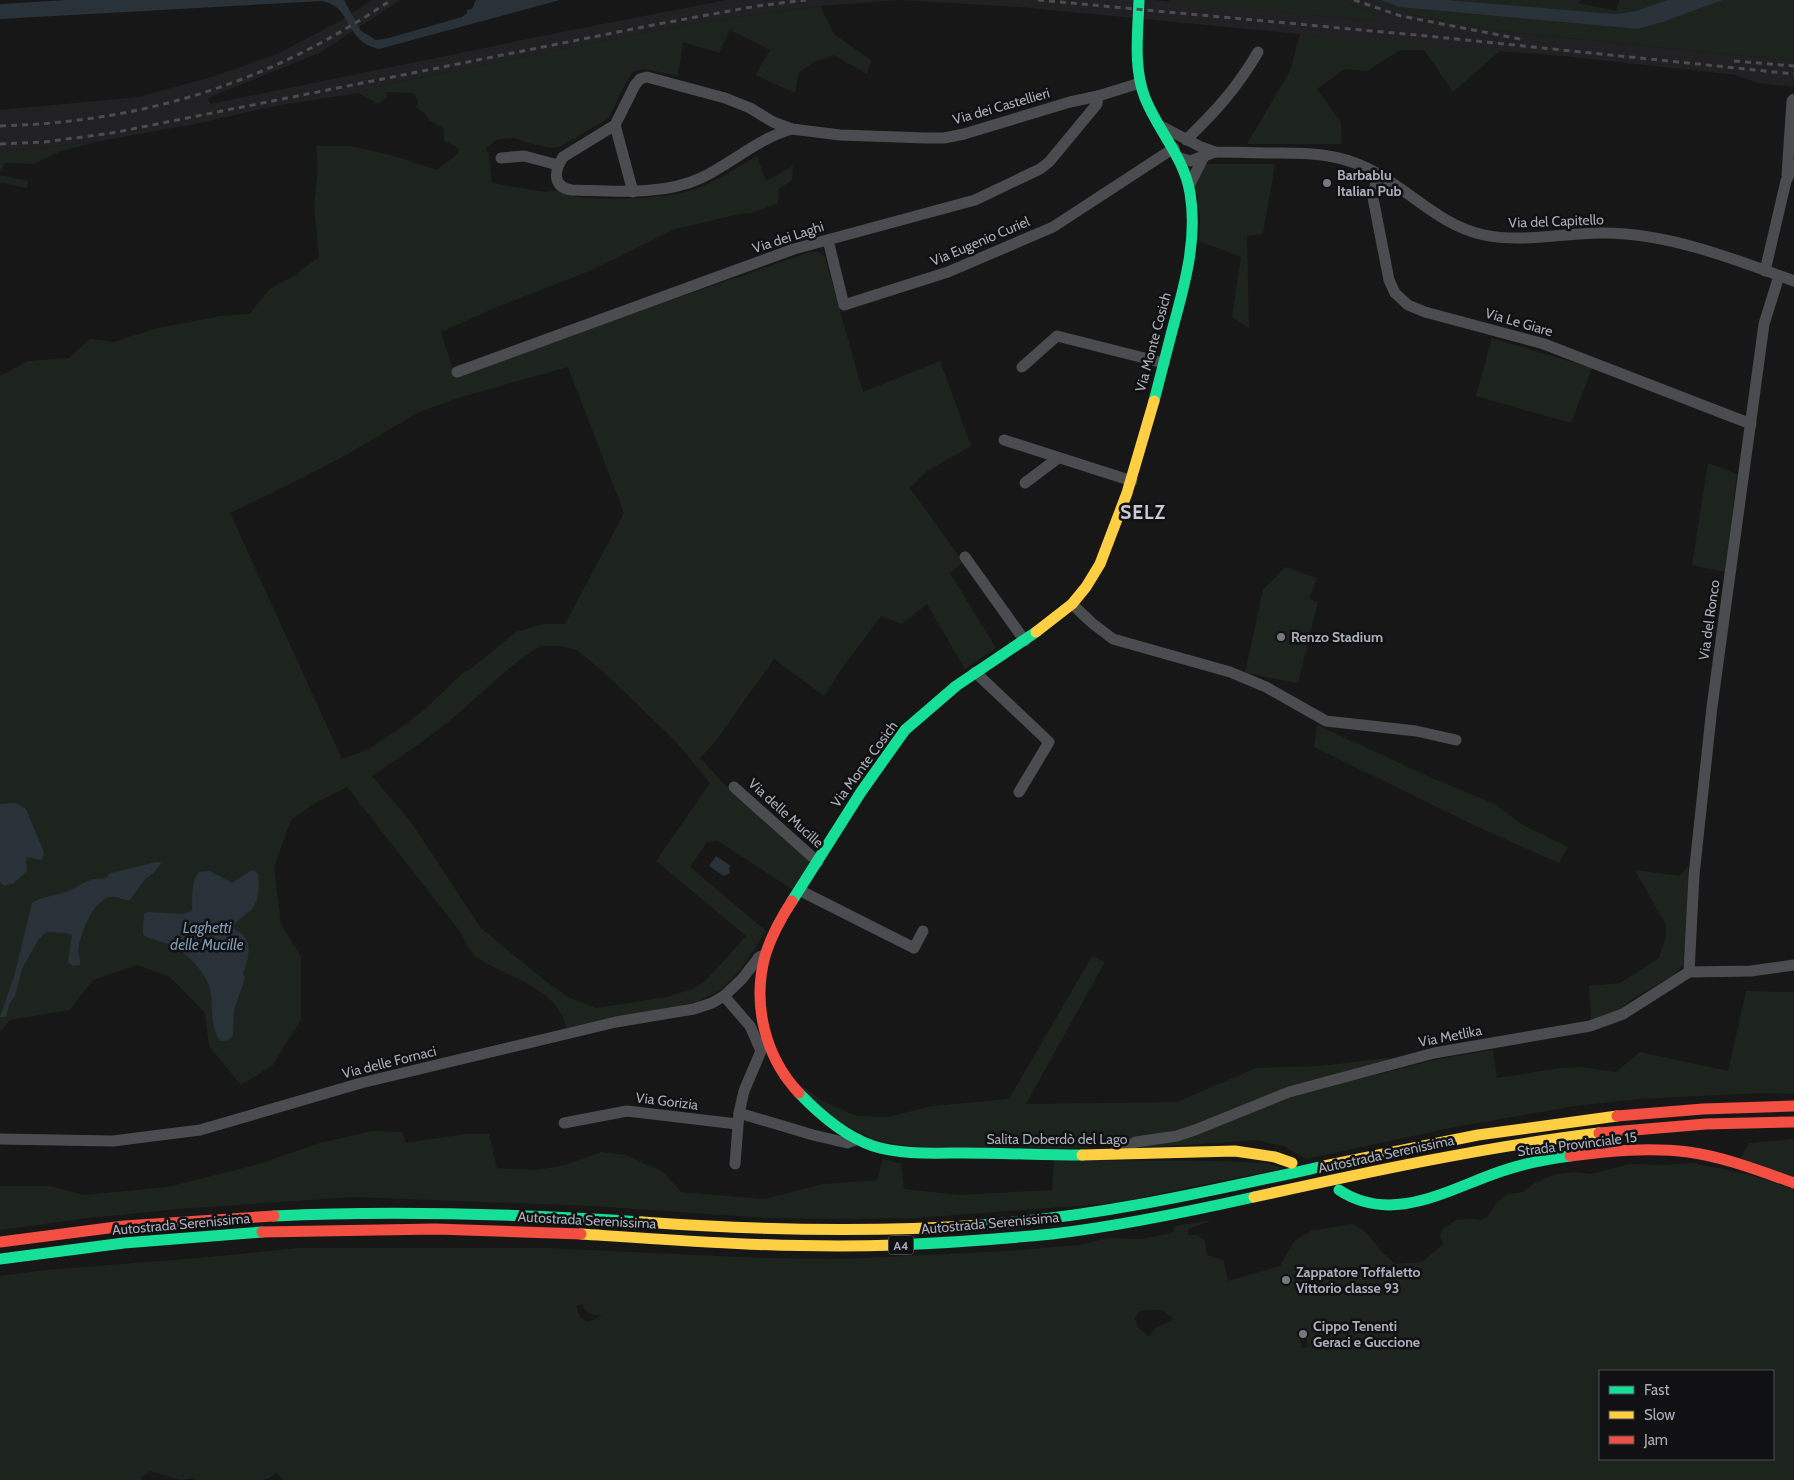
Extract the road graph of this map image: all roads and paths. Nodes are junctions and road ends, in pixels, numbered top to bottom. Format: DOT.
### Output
graph roads {
  1 [pos="1139,0"];
  2 [pos="1258,52"];
  3 [pos="1140,83"];
  4 [pos="1098,96"];
  5 [pos="1794,99"];
  6 [pos="616,125"];
  7 [pos="1161,126"];
  8 [pos="792,129"];
  9 [pos="1186,140"];
  10 [pos="1174,148"];
  11 [pos="1206,152"];
  12 [pos="501,158"];
  13 [pos="1180,158"];
  14 [pos="558,165"];
  15 [pos="1794,165"];
  16 [pos="1380,174"];
  17 [pos="1786,182"];
  18 [pos="1189,186"];
  19 [pos="633,192"];
  20 [pos="828,240"];
  21 [pos="1765,271"];
  22 [pos="1779,276"];
  23 [pos="1794,281"];
  24 [pos="1164,363"];
  25 [pos="1022,367"];
  26 [pos="457,372"];
  27 [pos="1751,424"];
  28 [pos="1004,440"];
  29 [pos="1058,458"];
  30 [pos="1132,481"];
  31 [pos="1025,483"];
  32 [pos="965,557"];
  33 [pos="1072,604"];
  34 [pos="1026,640"];
  35 [pos="976,672"];
  36 [pos="1456,740"];
  37 [pos="734,786"];
  38 [pos="1019,792"];
  39 [pos="818,862"];
  40 [pos="800,890"];
  41 [pos="923,931"];
  42 [pos="765,955"];
  43 [pos="1794,965"];
  44 [pos="1689,972"];
  45 [pos="724,996"];
  46 [pos="1794,1106"];
  47 [pos="738,1118"];
  48 [pos="1794,1122"];
  49 [pos="564,1123"];
  50 [pos="0,1139"];
  51 [pos="858,1139"];
  52 [pos="1111,1155"];
  53 [pos="1292,1163"];
  54 [pos="735,1164"];
  55 [pos="1794,1183"];
  56 [pos="1339,1190"];
  57 [pos="0,1242"];
  58 [pos="0,1259"];
  1 -- 3 [label="main road"];
  2 -- 9 [label="street"];
  3 -- 4 [label="street, Via dei Castellieri"];
  3 -- 7 [label="main road, Via Monte Cosich"];
  4 -- 8 [label="street, Via dei Castellieri"];
  4 -- 20 [label="street, Via dei Laghi"];
  5 -- 17 [label="street"];
  6 -- 8 [label="street, Via dei Castellieri"];
  6 -- 14 [label="street"];
  6 -- 19 [label="street"];
  7 -- 9 [label="street, Via del Capitello"];
  7 -- 10 [label="main road, Via Monte Cosich"];
  8 -- 19 [label="street, Via dei Castellieri"];
  9 -- 11 [label="street, Via del Capitello"];
  10 -- 13 [label="main road, Via Monte Cosich"];
  10 -- 20 [label="street, Via Eugenio Curiel"];
  11 -- 13 [label="street, Via del Capitello"];
  11 -- 16 [label="street, Via del Capitello"];
  11 -- 18 [label="street"];
  12 -- 14 [label="street"];
  13 -- 18 [label="main road, Via Monte Cosich"];
  14 -- 19 [label="street, Via dei Castellieri"];
  15 -- 17 [label="street"];
  16 -- 21 [label="street, Via del Capitello"];
  16 -- 27 [label="street, Via Le Giare"];
  17 -- 21 [label="street"];
  18 -- 24 [label="main road, Via Monte Cosich"];
  20 -- 26 [label="street, Via dei Laghi"];
  21 -- 22 [label="street, Via del Capitello"];
  22 -- 23 [label="street, Via del Capitello"];
  22 -- 27 [label="street, Via del Ronco"];
  24 -- 25 [label="street"];
  24 -- 30 [label="main road, Via Monte Cosich"];
  27 -- 44 [label="street, Via del Ronco"];
  28 -- 29 [label="street"];
  29 -- 30 [label="street"];
  29 -- 31 [label="street"];
  30 -- 33 [label="main road, Via Monte Cosich"];
  32 -- 34 [label="street"];
  33 -- 34 [label="main road, Via Monte Cosich"];
  33 -- 36 [label="street"];
  34 -- 35 [label="main road, Via Monte Cosich"];
  35 -- 38 [label="street"];
  35 -- 39 [label="main road, Via Monte Cosich"];
  37 -- 39 [label="street, Via delle Mucille"];
  39 -- 40 [label="main road, Via Monte Cosich"];
  40 -- 41 [label="street"];
  40 -- 42 [label="main road, Via Monte Cosich"];
  42 -- 45 [label="street, Via delle Fornaci"];
  42 -- 51 [label="main road, Salita Doberdò del Lago"];
  43 -- 44 [label="street"];
  44 -- 52 [label="street, Via Metlika"];
  45 -- 47 [label="street"];
  45 -- 50 [label="street, Via delle Fornaci"];
  46 -- 57 [label="main road, Autostrada Serenissima / A4"];
  47 -- 49 [label="street, Via Gorizia"];
  47 -- 51 [label="street, Salita Doberdò del Lago"];
  47 -- 54 [label="street"];
  48 -- 58 [label="main road, Autostrada Serenissima / A4"];
  51 -- 52 [label="main road, Salita Doberdò del Lago"];
  52 -- 53 [label="main road, Salita Doberdò del Lago"];
  55 -- 56 [label="main road, Strada Provinciale 15"];
}
